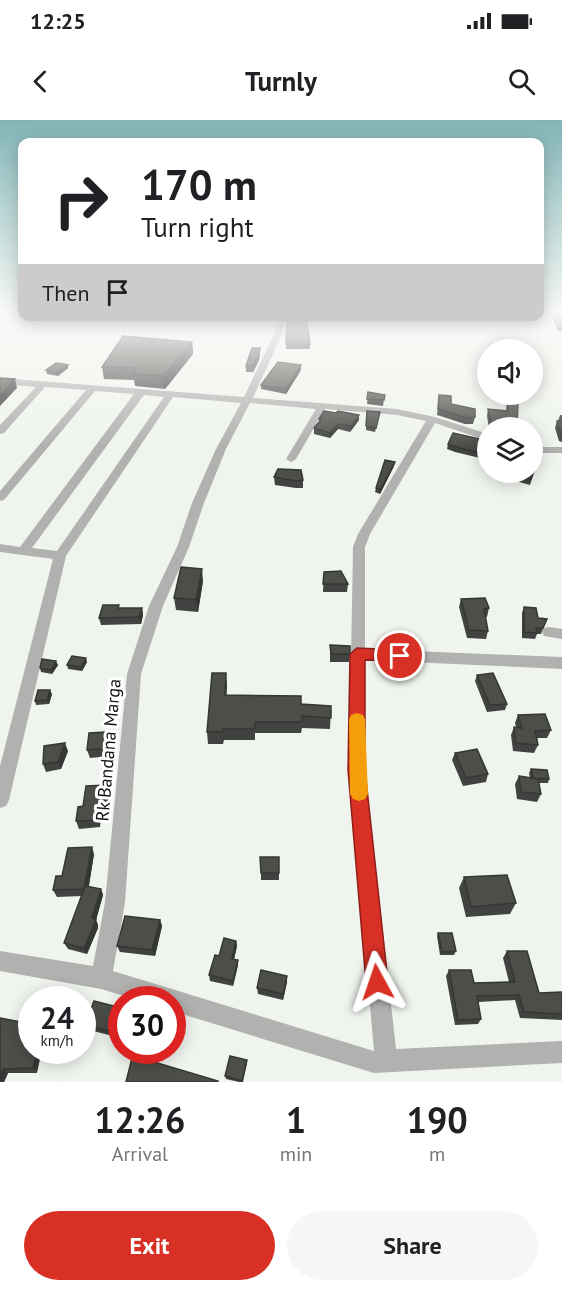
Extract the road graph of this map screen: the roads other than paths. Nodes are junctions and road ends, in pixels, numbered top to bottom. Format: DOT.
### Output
graph roads {
  1 [pos="268,357"];
  2 [pos="0,381"];
  3 [pos="43,384"];
  4 [pos="93,388"];
  5 [pos="141,392"];
  6 [pos="170,395"];
  7 [pos="247,402"];
  8 [pos="321,408"];
  9 [pos="432,419"];
  10 [pos="0,431"];
  11 [pos="477,434"];
  12 [pos="543,450"];
  13 [pos="562,450"];
  14 [pos="291,459"];
  15 [pos="0,498"];
  16 [pos="0,548"];
  17 [pos="23,551"];
  18 [pos="60,556"];
  19 [pos="357,654"];
  20 [pos="562,663"];
  21 [pos="0,800"];
  22 [pos="0,961"];
  23 [pos="101,978"];
  24 [pos="127,986"];
  25 [pos="186,1004"];
  26 [pos="562,1053"];
  27 [pos="386,1061"];
  1 -- 7 [label="street, Rk Bandana Marga"];
  2 -- 3 [label="street"];
  3 -- 4 [label="street"];
  3 -- 10 [label="street"];
  4 -- 5 [label="street"];
  4 -- 15 [label="street"];
  5 -- 6 [label="street"];
  5 -- 17 [label="street"];
  6 -- 7 [label="street"];
  6 -- 18 [label="street"];
  7 -- 8 [label="street"];
  7 -- 23 [label="street, Rk Bandana Marga"];
  8 -- 9 [label="street"];
  8 -- 14 [label="street"];
  9 -- 11 [label="street"];
  9 -- 19 [label="street"];
  12 -- 13 [label="street"];
  16 -- 17 [label="street"];
  17 -- 18 [label="street"];
  18 -- 21 [label="street"];
  19 -- 20 [label="street"];
  19 -- 27 [label="street"];
  22 -- 23 [label="street"];
  23 -- 24 [label="street"];
  25 -- 27 [label="street"];
  26 -- 27 [label="street"];
}
